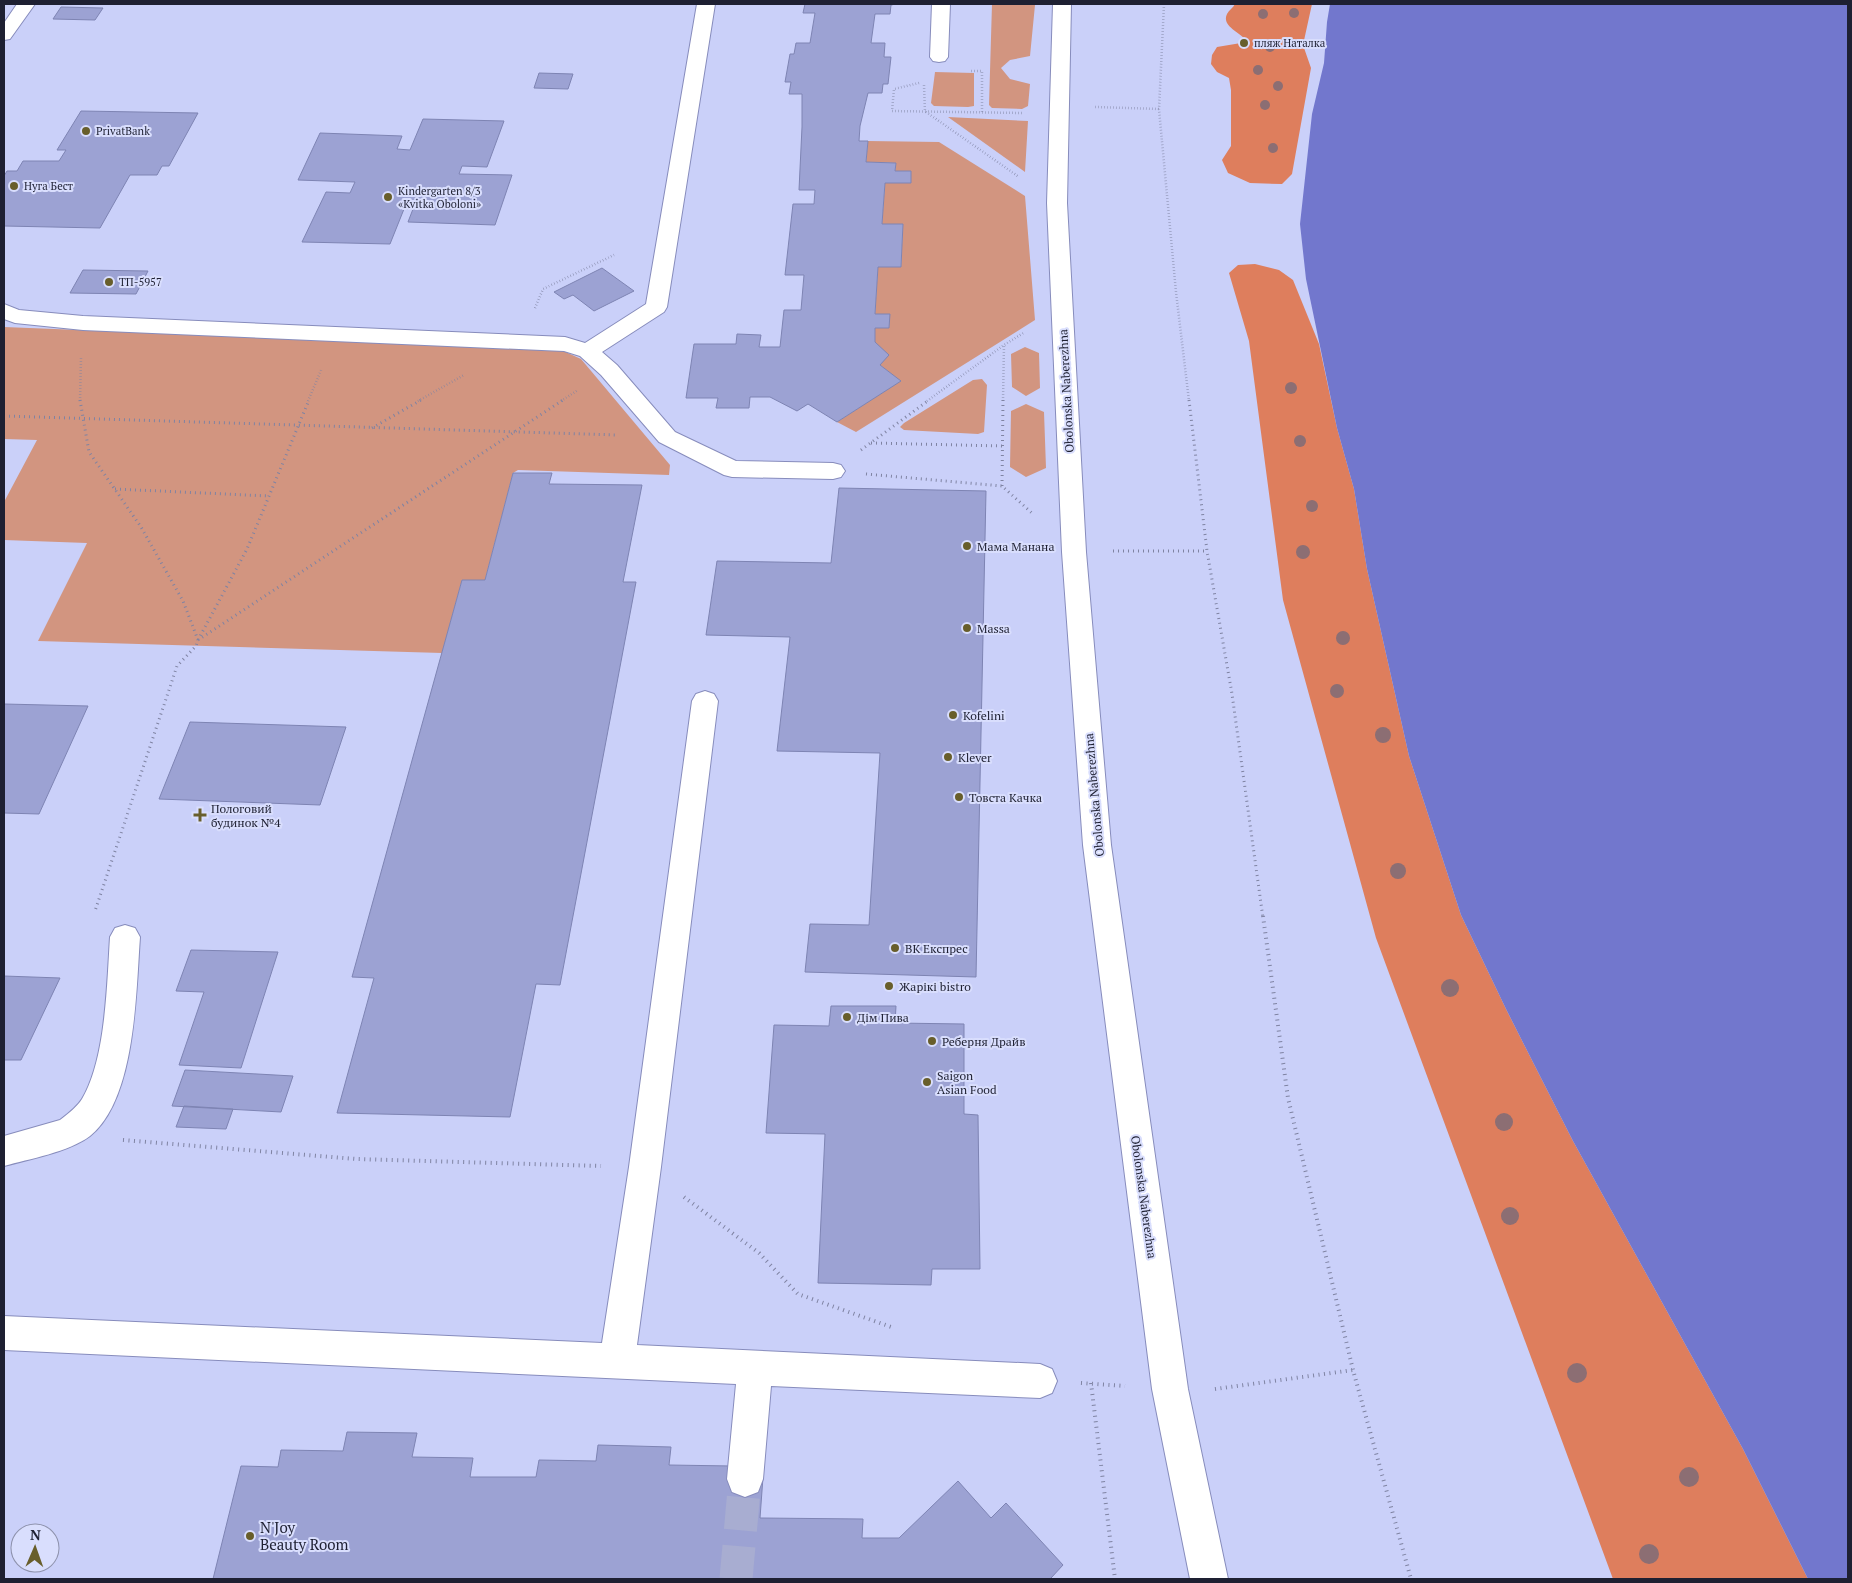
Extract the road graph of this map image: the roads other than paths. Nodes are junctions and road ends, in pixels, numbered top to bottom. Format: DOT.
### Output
graph roads {
  1 [pos="26,4"];
  2 [pos="706,4"];
  3 [pos="941,4"];
  4 [pos="1062,4"];
  5 [pos="4,35"];
  6 [pos="938,57"];
  7 [pos="4,311"];
  8 [pos="588,351"];
  9 [pos="833,471"];
  10 [pos="705,701"];
  11 [pos="124,937"];
  12 [pos="4,1151"];
  13 [pos="4,1333"];
  14 [pos="617,1362"];
  15 [pos="754,1368"];
  16 [pos="1040,1381"];
  17 [pos="745,1479"];
  18 [pos="1209,1579"];
  1 -- 5 [label="street"];
  2 -- 8 [label="street"];
  3 -- 6 [label="street"];
  4 -- 18 [label="street, Obolonska Naberezhna"];
  7 -- 8 [label="street"];
  8 -- 9 [label="street"];
  10 -- 14 [label="street"];
  11 -- 12 [label="street"];
  13 -- 14 [label="street"];
  14 -- 15 [label="street"];
  15 -- 16 [label="street"];
  15 -- 17 [label="street"];
}
